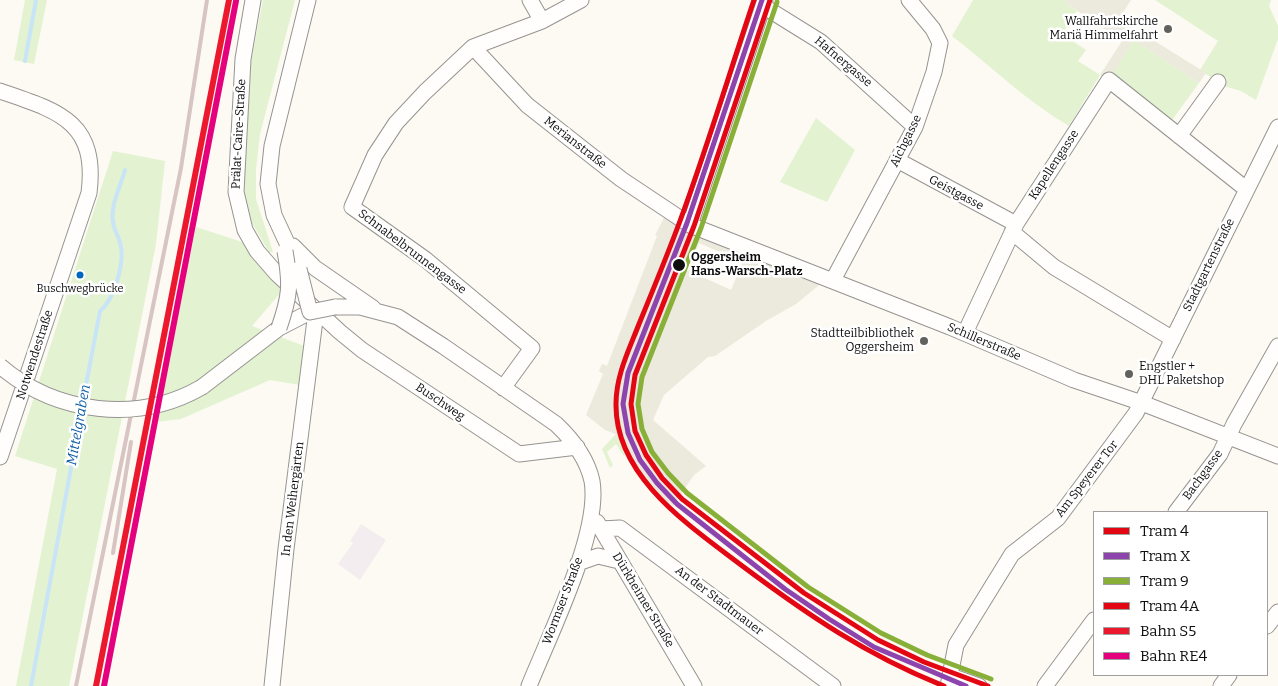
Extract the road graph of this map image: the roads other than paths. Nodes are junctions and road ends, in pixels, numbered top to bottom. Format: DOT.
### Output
graph roads {
  1 [pos="253,0"];
  2 [pos="308,0"];
  3 [pos="530,0"];
  4 [pos="581,0"];
  5 [pos="909,0"];
  6 [pos="764,3"];
  7 [pos="542,21"];
  8 [pos="473,47"];
  9 [pos="1218,82"];
  10 [pos="0,91"];
  11 [pos="915,127"];
  12 [pos="1278,127"];
  13 [pos="1179,136"];
  14 [pos="897,160"];
  15 [pos="1246,189"];
  16 [pos="690,225"];
  17 [pos="1014,228"];
  18 [pos="285,245"];
  19 [pos="833,280"];
  20 [pos="376,310"];
  21 [pos="313,312"];
  22 [pos="279,328"];
  23 [pos="965,333"];
  24 [pos="1173,338"];
  25 [pos="1278,346"];
  26 [pos="0,366"];
  27 [pos="503,388"];
  28 [pos="1142,403"];
  29 [pos="1231,430"];
  30 [pos="576,447"];
  31 [pos="1277,452"];
  32 [pos="0,457"];
  33 [pos="1177,511"];
  34 [pos="592,514"];
  35 [pos="601,529"];
  36 [pos="619,561"];
  37 [pos="578,563"];
  38 [pos="1278,612"];
  39 [pos="1093,621"];
  40 [pos="1268,625"];
  41 [pos="949,681"];
  42 [pos="272,686"];
  43 [pos="529,686"];
  44 [pos="694,686"];
  45 [pos="833,686"];
  46 [pos="978,686"];
  47 [pos="1045,686"];
  1 -- 21 [label="street, Prälat-Caire-Straße"];
  2 -- 18 [label="street"];
  3 -- 7 [label="street"];
  4 -- 7 [label="street, Schnabelbrunnengasse"];
  5 -- 11 [label="street, Aichgasse"];
  6 -- 11 [label="street, Hafnergasse"];
  6 -- 16 [label="street"];
  7 -- 8 [label="street, Schnabelbrunnengasse"];
  8 -- 16 [label="street, Merianstraße"];
  8 -- 27 [label="street, Schnabelbrunnengasse"];
  9 -- 13 [label="street"];
  10 -- 32 [label="street, Notwendestraße"];
  11 -- 14 [label="street, Aichgasse"];
  12 -- 15 [label="street, Stadtgartenstraße"];
  13 -- 15 [label="street, Kapellengasse"];
  13 -- 17 [label="street, Kapellengasse"];
  14 -- 17 [label="street, Geistgasse"];
  14 -- 19 [label="street, Aichgasse"];
  15 -- 24 [label="street, Stadtgartenstraße"];
  16 -- 19 [label="street, Schillerstraße"];
  17 -- 23 [label="street, Kapellengasse"];
  17 -- 24 [label="street, Geistgasse"];
  18 -- 20 [label="street"];
  18 -- 21 [label="street, bridge"];
  18 -- 22 [label="street, bridge"];
  19 -- 23 [label="street, Schillerstraße"];
  20 -- 21 [label="street, bridge"];
  20 -- 27 [label="street"];
  21 -- 22 [label="street"];
  21 -- 30 [label="street, Buschweg"];
  21 -- 42 [label="street, In den Weihergärten"];
  22 -- 26 [label="street, bridge"];
  23 -- 28 [label="street, Schillerstraße"];
  24 -- 28 [label="street, Stadtgartenstraße"];
  25 -- 29 [label="street, Bachgasse"];
  27 -- 30 [label="street"];
  28 -- 29 [label="street, Schillerstraße"];
  28 -- 41 [label="street, Am Speyerer Tor"];
  29 -- 31 [label="street, Schillerstraße"];
  29 -- 33 [label="street, Bachgasse"];
  30 -- 34 [label="street"];
  34 -- 35 [label="street, Dürkheimer Straße"];
  34 -- 37 [label="street, Wormser Straße"];
  35 -- 36 [label="street, Dürkheimer Straße"];
  35 -- 45 [label="street, An der Stadtmauer"];
  36 -- 37 [label="street"];
  36 -- 44 [label="street, Dürkheimer Straße"];
  37 -- 43 [label="street, Wormser Straße"];
  38 -- 40 [label="street"];
  39 -- 47 [label="street"];
  41 -- 46 [label="street"];
}
